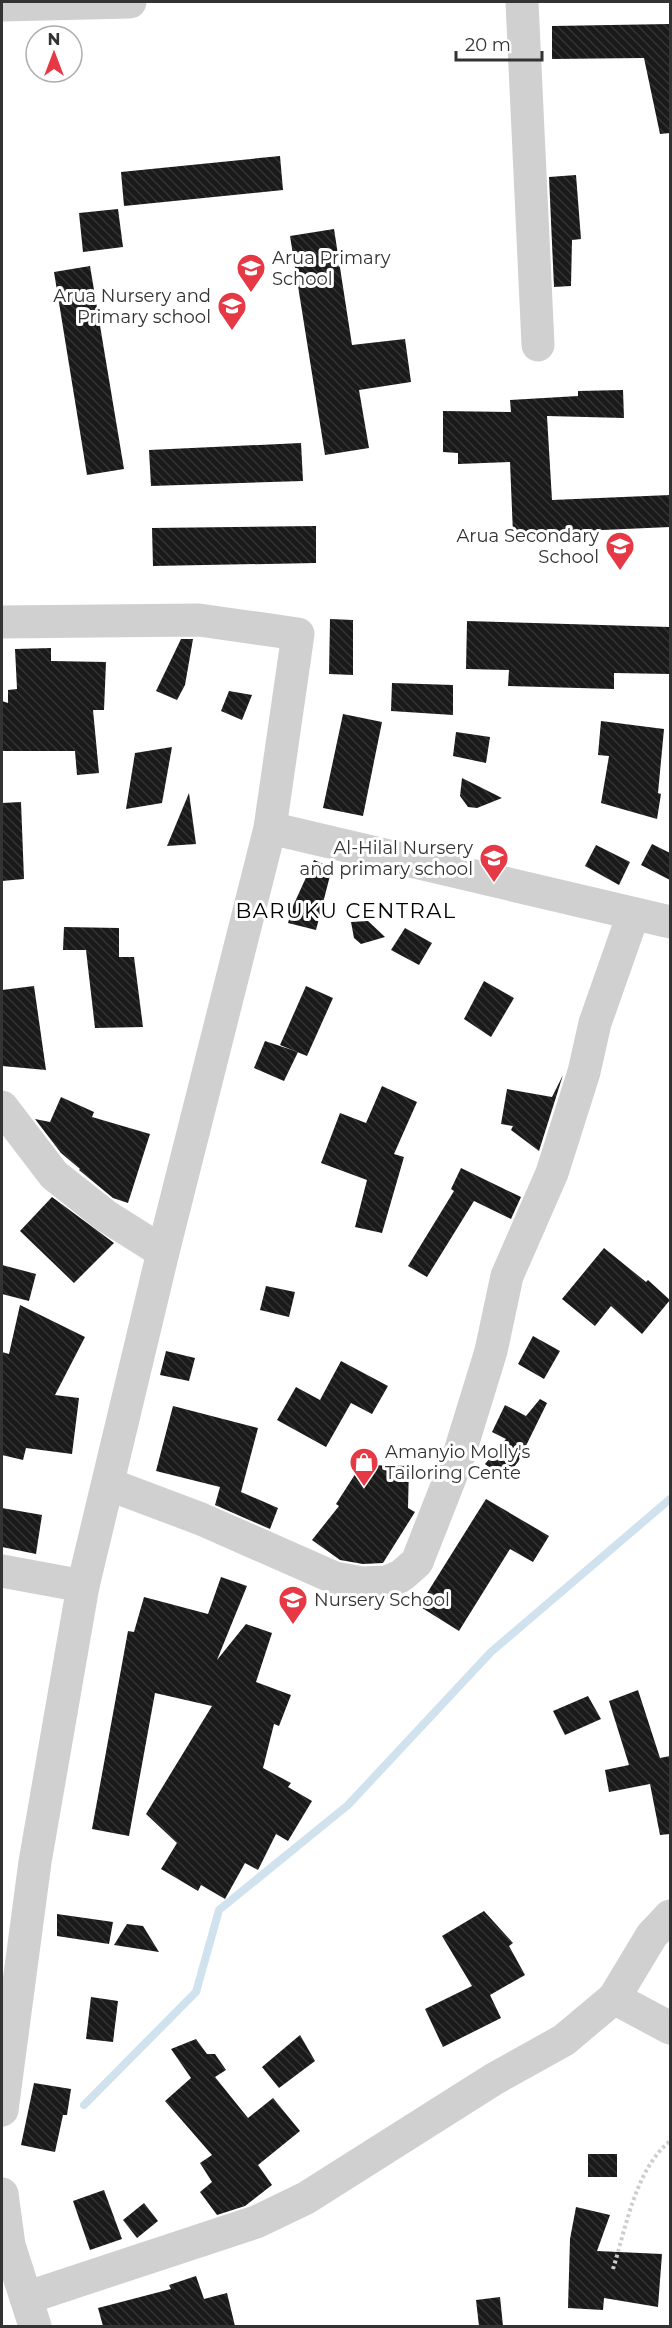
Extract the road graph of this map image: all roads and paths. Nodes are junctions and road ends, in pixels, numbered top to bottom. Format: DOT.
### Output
graph roads {
  1 [pos="130,2"];
  2 [pos="522,2"];
  3 [pos="43,3"];
  4 [pos="2,5"];
  5 [pos="538,345"];
  6 [pos="2,622"];
  7 [pos="270,828"];
  8 [pos="633,915"];
  9 [pos="670,922"];
  10 [pos="2,1107"];
  11 [pos="163,1252"];
  12 [pos="108,1484"];
  13 [pos="2,1570"];
  14 [pos="83,1586"];
  15 [pos="670,1916"];
  16 [pos="614,1998"];
  17 [pos="670,2028"];
  18 [pos="2,2110"];
  19 [pos="670,2141"];
  20 [pos="2,2194"];
  21 [pos="613,2269"];
  22 [pos="30,2312"];
  1 -- 3 [label="street"];
  2 -- 5 [label="street"];
  3 -- 4 [label="street"];
  6 -- 7 [label="street"];
  7 -- 8 [label="street"];
  7 -- 11 [label="street"];
  8 -- 9 [label="street"];
  8 -- 12 [label="street"];
  10 -- 11 [label="street"];
  11 -- 12 [label="street"];
  12 -- 14 [label="street"];
  13 -- 14 [label="street"];
  14 -- 18 [label="street"];
  15 -- 16 [label="street"];
  16 -- 17 [label="street"];
  16 -- 22 [label="street"];
  19 -- 21 [label="path"];
  20 -- 22 [label="street"];
}
